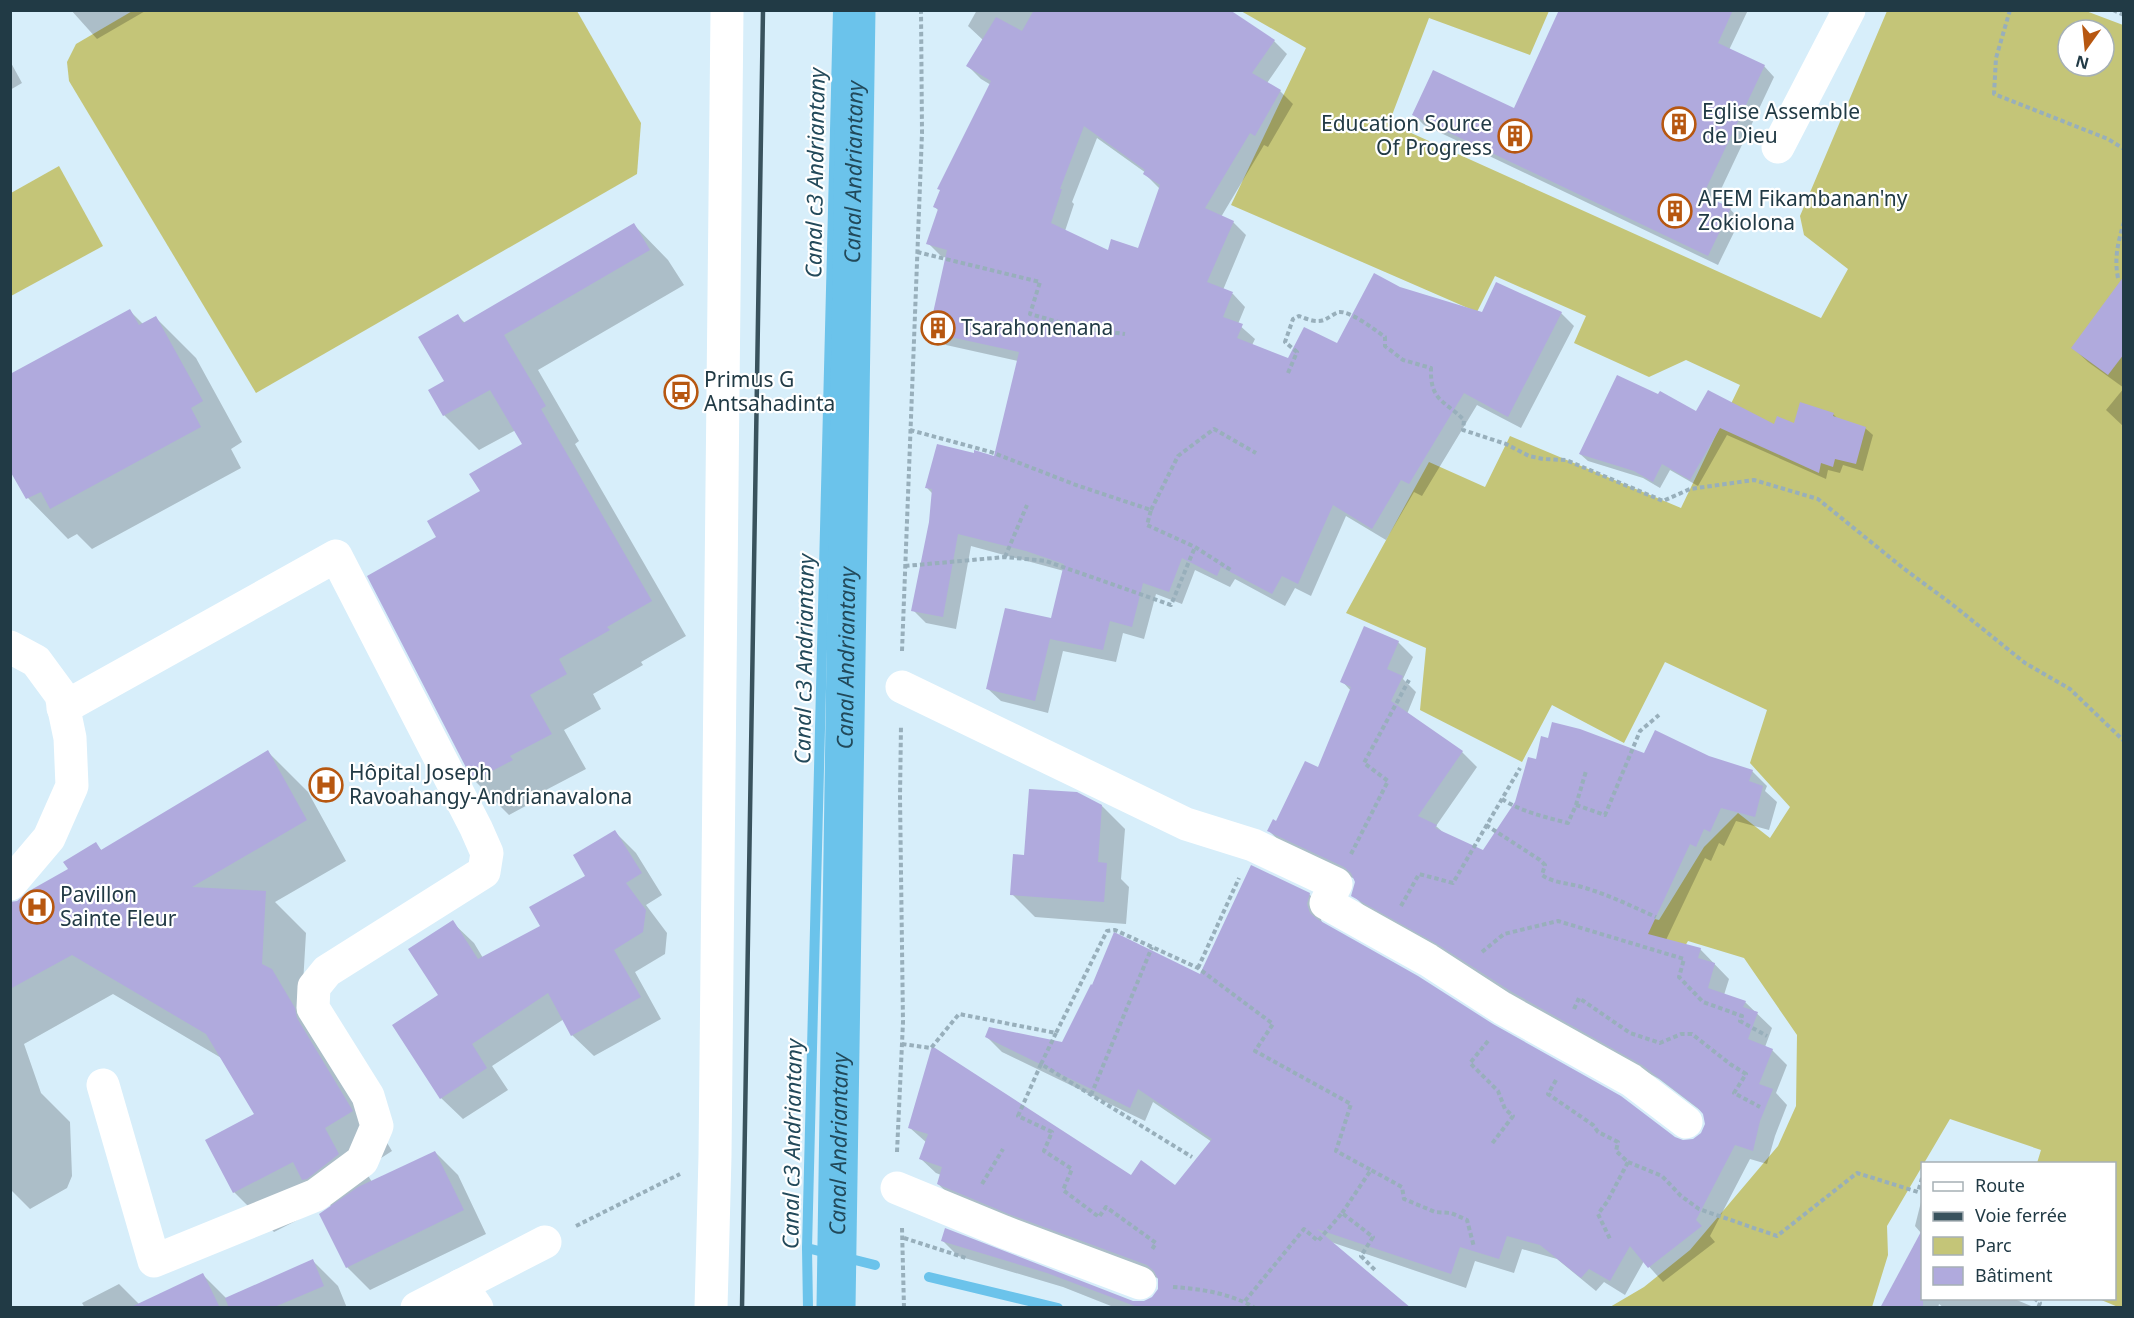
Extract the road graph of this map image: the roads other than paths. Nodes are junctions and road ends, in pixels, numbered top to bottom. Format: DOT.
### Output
graph roads {
  1 [pos="727,10"];
  2 [pos="1849,10"];
  3 [pos="1778,147"];
  4 [pos="10,646"];
  5 [pos="902,687"];
  6 [pos="63,708"];
  7 [pos="10,884"];
  8 [pos="103,1085"];
  9 [pos="1686,1122"];
  10 [pos="897,1188"];
  11 [pos="544,1242"];
  12 [pos="1140,1283"];
  13 [pos="469,1296"];
  14 [pos="417,1308"];
  15 [pos="711,1308"];
  1 -- 15 [label="street"];
  2 -- 3 [label="street"];
  4 -- 6 [label="street"];
  5 -- 9 [label="street"];
  6 -- 7 [label="street"];
  6 -- 8 [label="street"];
  10 -- 12 [label="street"];
  11 -- 13 [label="street"];
  13 -- 14 [label="street"];
}
